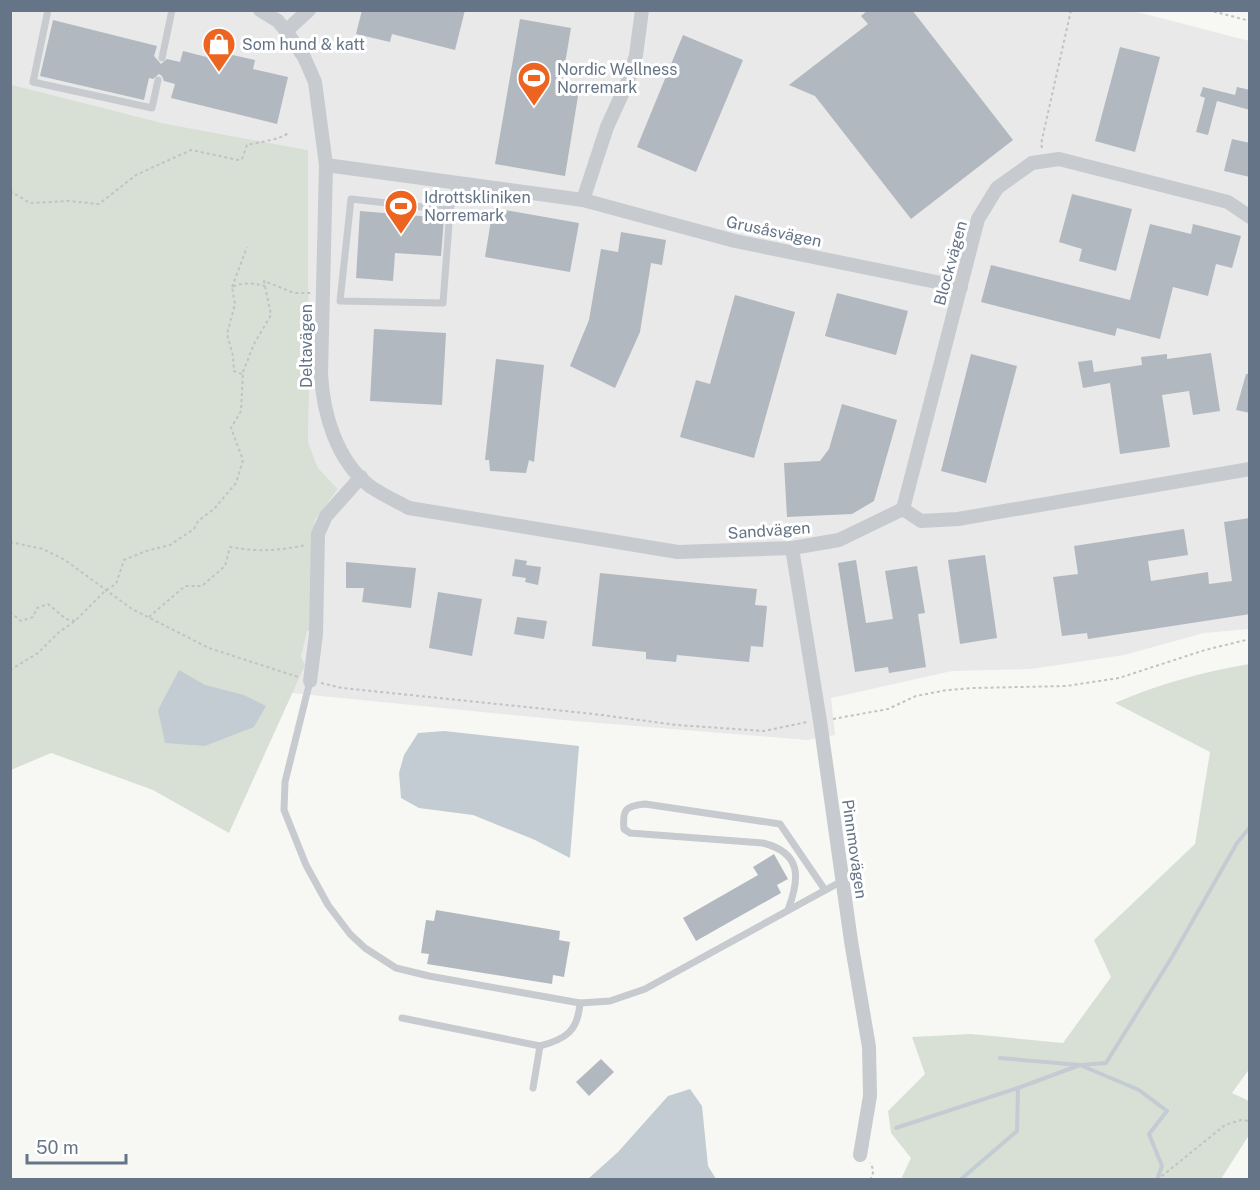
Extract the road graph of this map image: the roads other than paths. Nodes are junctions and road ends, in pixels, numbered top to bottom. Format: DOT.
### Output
graph roads {
  1 [pos="48,10"];
  2 [pos="172,10"];
  3 [pos="260,10"];
  4 [pos="309,10"];
  5 [pos="642,10"];
  6 [pos="286,31"];
  7 [pos="162,58"];
  8 [pos="158,80"];
  9 [pos="326,165"];
  10 [pos="456,183"];
  11 [pos="583,200"];
  12 [pos="450,210"];
  13 [pos="1250,217"];
  14 [pos="961,287"];
  15 [pos="1250,469"];
  16 [pos="361,477"];
  17 [pos="903,509"];
  18 [pos="792,548"];
  19 [pos="310,681"];
  20 [pos="842,881"];
  21 [pos="825,890"];
  22 [pos="788,910"];
  23 [pos="580,1003"];
  24 [pos="402,1018"];
  25 [pos="540,1046"];
  26 [pos="533,1088"];
  27 [pos="860,1155"];
  1 -- 8 [label="lane"];
  2 -- 7 [label="lane"];
  3 -- 6 [label="street, Deltavägen"];
  4 -- 6 [label="street"];
  5 -- 11 [label="street"];
  6 -- 9 [label="street, Deltavägen"];
  9 -- 10 [label="street, Grusåsvägen"];
  9 -- 16 [label="street, Deltavägen"];
  10 -- 11 [label="street, Grusåsvägen"];
  10 -- 12 [label="lane"];
  11 -- 14 [label="street, Grusåsvägen"];
  12 -- 12 [label="lane"];
  13 -- 14 [label="street, Blockvägen"];
  14 -- 17 [label="street, Blockvägen"];
  15 -- 17 [label="street"];
  16 -- 18 [label="street, Sandvägen"];
  16 -- 19 [label="street"];
  17 -- 18 [label="street, Sandvägen"];
  18 -- 20 [label="street, Pinnmovägen"];
  19 -- 23 [label="lane"];
  20 -- 21 [label="lane"];
  20 -- 27 [label="street, Pinnmovägen"];
  21 -- 22 [label="lane"];
  21 -- 22 [label="lane"];
  22 -- 23 [label="lane"];
  23 -- 25 [label="lane"];
  24 -- 25 [label="lane"];
  25 -- 26 [label="lane"];
}
